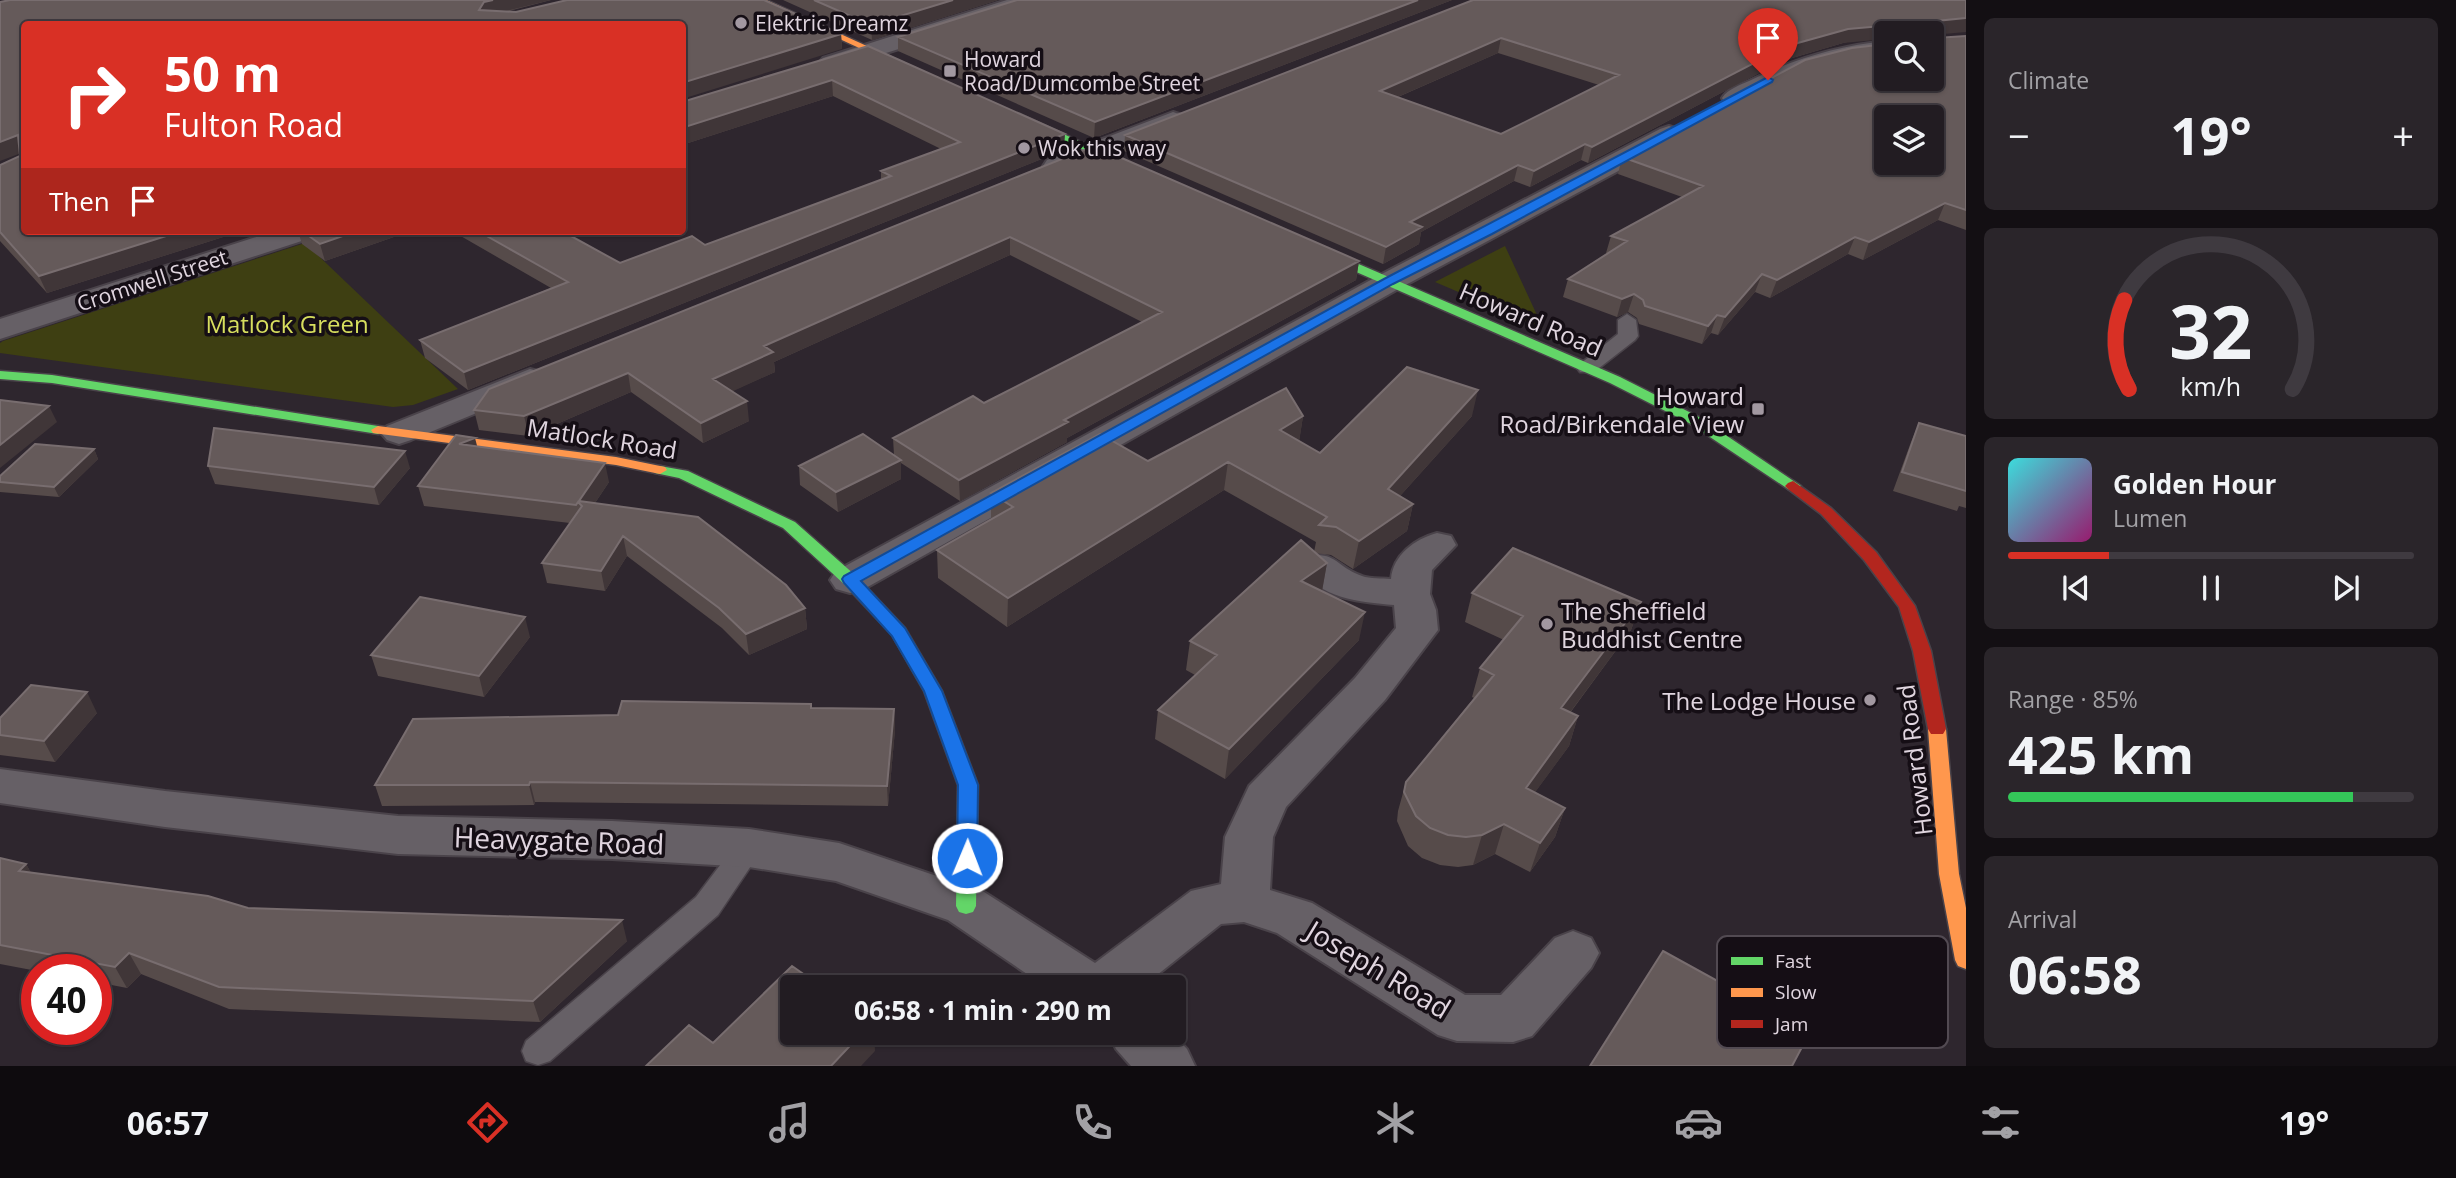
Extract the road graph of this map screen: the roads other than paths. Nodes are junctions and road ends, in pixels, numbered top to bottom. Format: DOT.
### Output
graph roads {
  1 [pos="759,0"];
  2 [pos="1029,0"];
  3 [pos="1874,49"];
  4 [pos="870,50"];
  5 [pos="808,70"];
  6 [pos="920,72"];
  7 [pos="1195,111"];
  8 [pos="1006,112"];
  9 [pos="1093,151"];
  10 [pos="1029,177"];
  11 [pos="1155,178"];
  12 [pos="292,235"];
  13 [pos="1290,238"];
  14 [pos="1389,282"];
  15 [pos="1627,320"];
  16 [pos="0,329"];
  17 [pos="1587,368"];
  18 [pos="553,370"];
  19 [pos="0,375"];
  20 [pos="399,433"];
  21 [pos="1437,545"];
  22 [pos="1318,566"];
  23 [pos="850,579"];
  24 [pos="1410,594"];
  25 [pos="1953,770"];
  26 [pos="0,786"];
  27 [pos="749,848"];
  28 [pos="1244,902"];
  29 [pos="966,906"];
  30 [pos="1573,953"];
  31 [pos="1966,960"];
  32 [pos="1070,975"];
  33 [pos="1119,975"];
  34 [pos="1147,1045"];
  35 [pos="538,1051"];
  36 [pos="1167,1066"];
  1 -- 4 [label="street"];
  2 -- 4 [label="street"];
  3 -- 14 [label="street"];
  4 -- 5 [label="street"];
  4 -- 6 [label="street"];
  7 -- 9 [label="street"];
  8 -- 9 [label="street"];
  9 -- 10 [label="street"];
  9 -- 11 [label="street"];
  12 -- 16 [label="street, Cromwell Street"];
  13 -- 14 [label="street, Howard Road"];
  14 -- 17 [label="street, Howard Road"];
  14 -- 23 [label="street"];
  15 -- 17 [label="lane"];
  17 -- 25 [label="street, Howard Road"];
  18 -- 20 [label="street"];
  19 -- 20 [label="street, Matlock Road"];
  20 -- 23 [label="street, Matlock Road"];
  21 -- 24 [label="street"];
  22 -- 24 [label="street"];
  23 -- 29 [label="street, Matlock Road"];
  24 -- 28 [label="street"];
  25 -- 31 [label="street, Howard Road"];
  26 -- 27 [label="street, Heavygate Road"];
  27 -- 29 [label="street, Heavygate Road"];
  27 -- 35 [label="lane"];
  28 -- 30 [label="street, Joseph Road"];
  28 -- 33 [label="street, Joseph Road"];
  29 -- 32 [label="street, Heavygate Road"];
  34 -- 36 [label="street"];
}
